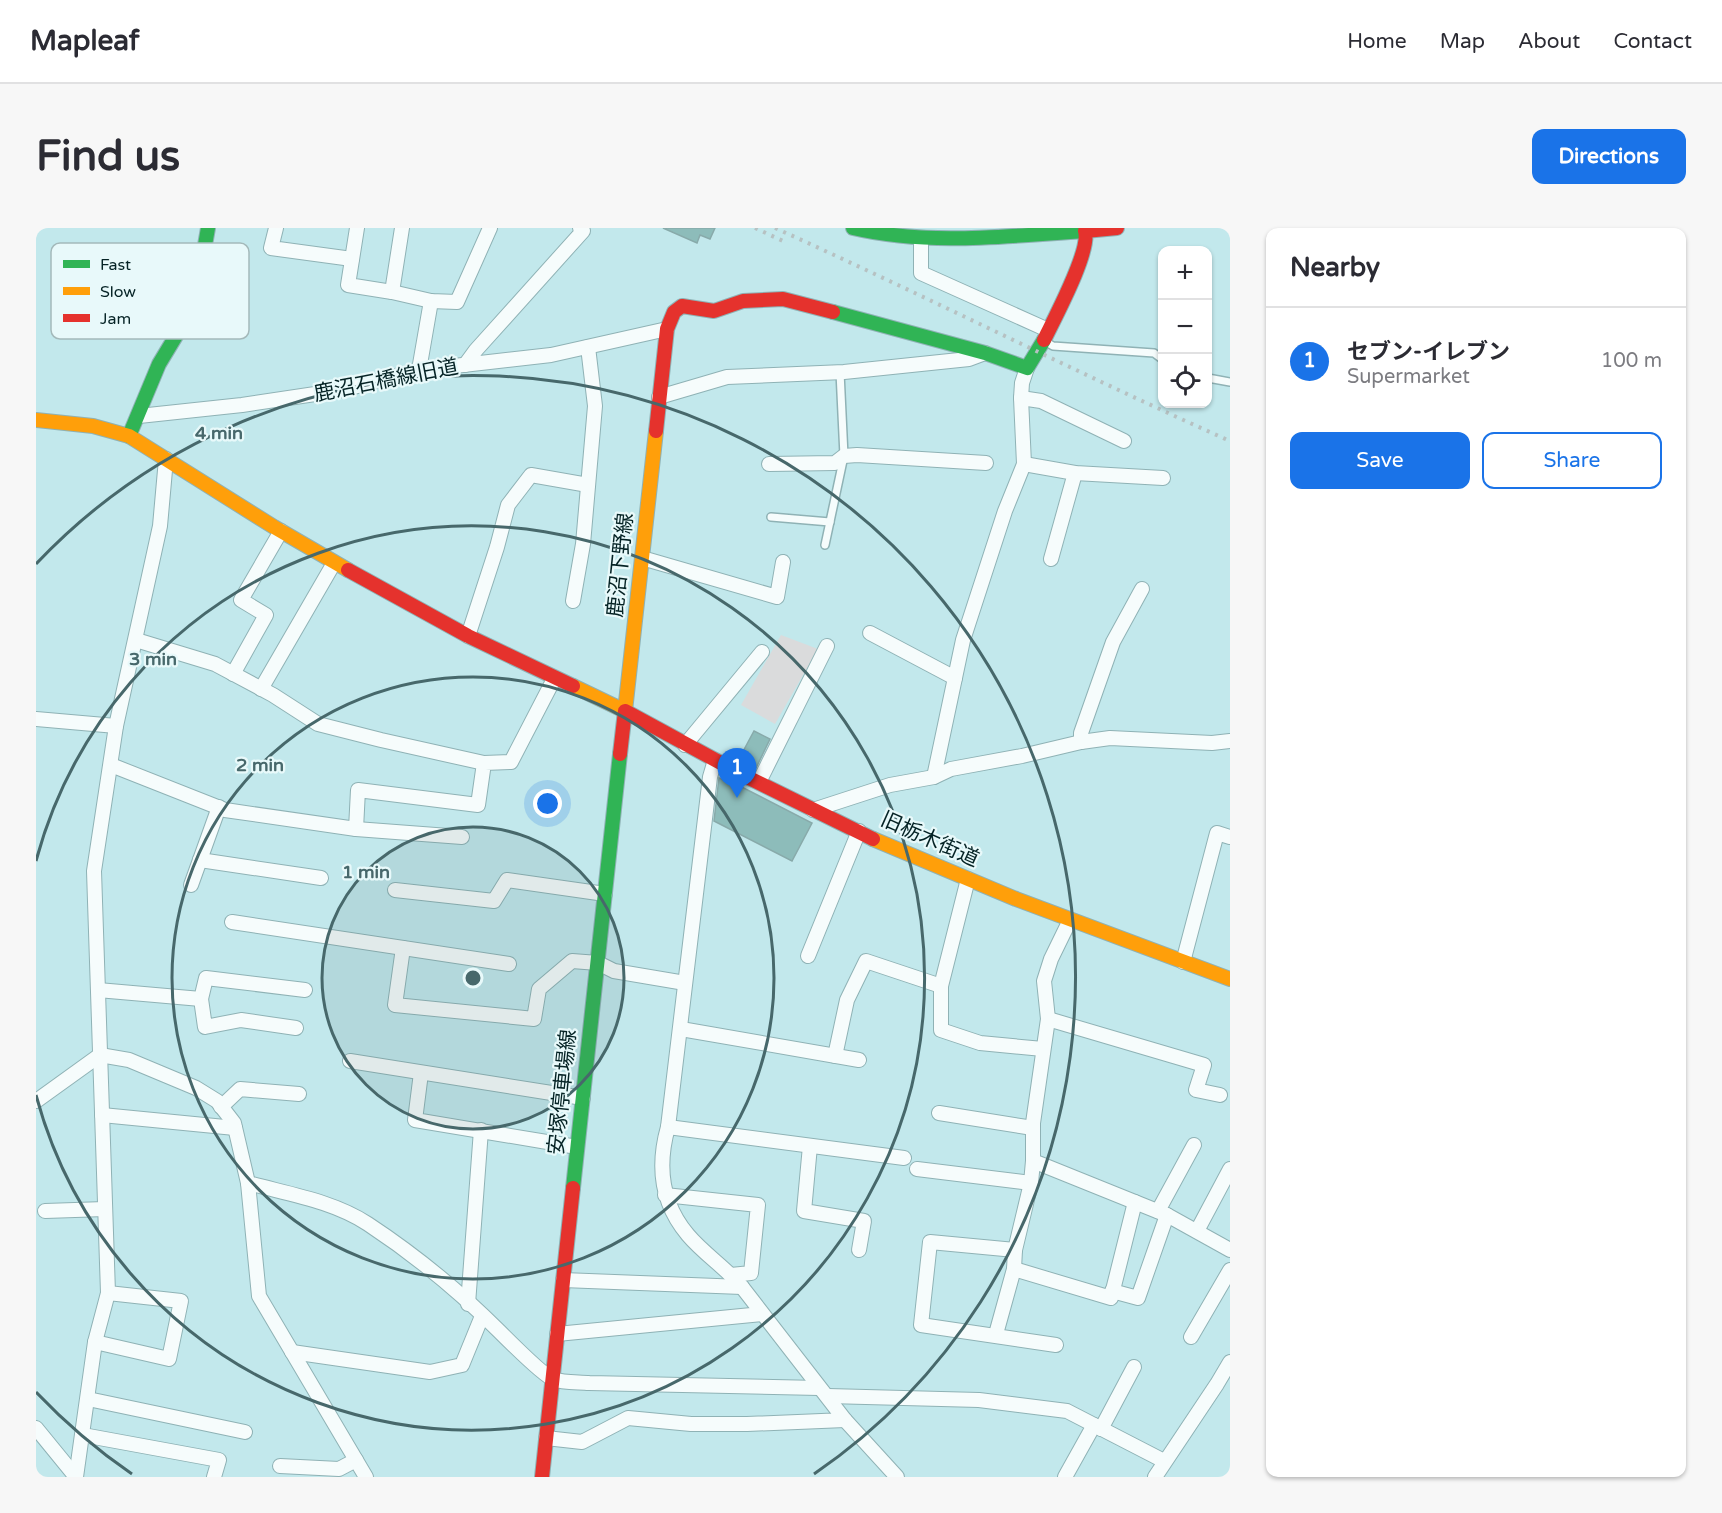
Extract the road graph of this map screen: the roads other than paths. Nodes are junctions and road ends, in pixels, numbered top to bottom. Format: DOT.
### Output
graph roads {
  1 [pos="208,228"];
  2 [pos="276,228"];
  3 [pos="357,228"];
  4 [pos="402,228"];
  5 [pos="490,228"];
  6 [pos="580,228"];
  7 [pos="853,228"];
  8 [pos="1117,228"];
  9 [pos="1085,231"];
  10 [pos="921,238"];
  11 [pos="205,243"];
  12 [pos="352,259"];
  13 [pos="392,292"];
  14 [pos="431,300"];
  15 [pos="667,329"];
  16 [pos="1046,335"];
  17 [pos="174,339"];
  18 [pos="588,347"];
  19 [pos="985,353"];
  20 [pos="1158,356"];
  21 [pos="465,365"];
  22 [pos="1027,368"];
  23 [pos="419,369"];
  24 [pos="840,372"];
  25 [pos="1212,379"];
  26 [pos="1230,382"];
  27 [pos="659,397"];
  28 [pos="1021,398"];
  29 [pos="139,416"];
  30 [pos="36,420"];
  31 [pos="129,436"];
  32 [pos="1124,441"];
  33 [pos="844,456"];
  34 [pos="166,459"];
  35 [pos="986,463"];
  36 [pos="769,464"];
  37 [pos="1024,464"];
  38 [pos="1075,473"];
  39 [pos="1163,478"];
  40 [pos="588,485"];
  41 [pos="771,516"];
  42 [pos="830,522"];
  43 [pos="281,531"];
  44 [pos="825,545"];
  45 [pos="642,558"];
  46 [pos="1051,559"];
  47 [pos="783,562"];
  48 [pos="334,563"];
  49 [pos="1142,589"];
  50 [pos="573,601"];
  51 [pos="870,633"];
  52 [pos="468,636"];
  53 [pos="136,640"];
  54 [pos="827,646"];
  55 [pos="762,652"];
  56 [pos="233,674"];
  57 [pos="955,678"];
  58 [pos="554,679"];
  59 [pos="261,689"];
  60 [pos="625,711"];
  61 [pos="36,718"];
  62 [pos="116,726"];
  63 [pos="1230,741"];
  64 [pos="1081,742"];
  65 [pos="685,745"];
  66 [pos="715,760"];
  67 [pos="484,763"];
  68 [pos="111,765"];
  69 [pos="934,777"];
  70 [pos="759,782"];
  71 [pos="219,807"];
  72 [pos="813,810"];
  73 [pos="356,829"];
  74 [pos="859,831"];
  75 [pos="462,837"];
  76 [pos="1230,837"];
  77 [pos="200,860"];
  78 [pos="321,878"];
  79 [pos="968,879"];
  80 [pos="191,885"];
  81 [pos="395,890"];
  82 [pos="605,894"];
  83 [pos="1070,920"];
  84 [pos="232,922"];
  85 [pos="403,948"];
  86 [pos="808,956"];
  87 [pos="1183,962"];
  88 [pos="597,963"];
  89 [pos="509,964"];
  90 [pos="1230,979"];
  91 [pos="685,983"];
  92 [pos="941,986"];
  93 [pos="98,990"];
  94 [pos="305,990"];
  95 [pos="201,999"];
  96 [pos="1048,1019"];
  97 [pos="296,1028"];
  98 [pos="681,1029"];
  99 [pos="1043,1049"];
  100 [pos="100,1055"];
  101 [pos="835,1056"];
  102 [pos="860,1060"];
  103 [pos="350,1061"];
  104 [pos="421,1073"];
  105 [pos="299,1094"];
  106 [pos="1220,1095"];
  107 [pos="583,1098"];
  108 [pos="36,1101"];
  109 [pos="221,1107"];
  110 [pos="939,1113"];
  111 [pos="102,1115"];
  112 [pos="668,1127"];
  113 [pos="235,1128"];
  114 [pos="1033,1128"];
  115 [pos="481,1130"];
  116 [pos="1194,1145"];
  117 [pos="810,1146"];
  118 [pos="578,1147"];
  119 [pos="904,1158"];
  120 [pos="1034,1161"];
  121 [pos="917,1169"];
  122 [pos="1230,1169"];
  123 [pos="248,1183"];
  124 [pos="1031,1183"];
  125 [pos="665,1195"];
  126 [pos="1135,1202"];
  127 [pos="105,1209"];
  128 [pos="45,1211"];
  129 [pos="1163,1213"];
  130 [pos="1197,1231"];
  131 [pos="859,1250"];
  132 [pos="1015,1250"];
  133 [pos="1230,1250"];
  134 [pos="1014,1269"];
  135 [pos="1230,1270"];
  136 [pos="731,1275"];
  137 [pos="563,1280"];
  138 [pos="742,1287"];
  139 [pos="1112,1291"];
  140 [pos="108,1293"];
  141 [pos="468,1304"];
  142 [pos="762,1314"];
  143 [pos="482,1316"];
  144 [pos="557,1334"];
  145 [pos="996,1334"];
  146 [pos="1191,1337"];
  147 [pos="95,1342"];
  148 [pos="1056,1345"];
  149 [pos="292,1352"];
  150 [pos="1230,1362"];
  151 [pos="1134,1367"];
  152 [pos="552,1379"];
  153 [pos="1217,1384"];
  154 [pos="1230,1391"];
  155 [pos="823,1392"];
  156 [pos="88,1399"];
  157 [pos="845,1420"];
  158 [pos="1097,1427"];
  159 [pos="36,1428"];
  160 [pos="245,1432"];
  161 [pos="83,1435"];
  162 [pos="546,1438"];
  163 [pos="356,1460"];
  164 [pos="1164,1461"];
  165 [pos="280,1467"];
  166 [pos="76,1477"];
  167 [pos="214,1477"];
  168 [pos="366,1477"];
  169 [pos="542,1477"];
  170 [pos="897,1477"];
  171 [pos="1065,1477"];
  172 [pos="1155,1477"];
  1 -- 11 [label="main road"];
  2 -- 12 [label="street"];
  3 -- 12 [label="street"];
  4 -- 13 [label="street"];
  5 -- 14 [label="street"];
  6 -- 21 [label="street"];
  7 -- 10 [label="main road"];
  8 -- 9 [label="main road"];
  9 -- 10 [label="main road"];
  9 -- 16 [label="main road"];
  10 -- 16 [label="street"];
  12 -- 13 [label="street"];
  13 -- 14 [label="street"];
  14 -- 23 [label="street"];
  15 -- 18 [label="street, 鹿沼石橋線旧道"];
  15 -- 19 [label="main road, 鹿沼下野線"];
  15 -- 27 [label="main road, 鹿沼下野線"];
  16 -- 20 [label="lane"];
  16 -- 22 [label="main road"];
  17 -- 29 [label="main road"];
  18 -- 21 [label="street, 鹿沼石橋線旧道"];
  18 -- 40 [label="street"];
  19 -- 22 [label="main road, 鹿沼下野線"];
  19 -- 24 [label="street"];
  21 -- 23 [label="street, 鹿沼石橋線旧道"];
  22 -- 28 [label="street"];
  23 -- 29 [label="street, 鹿沼石橋線旧道"];
  24 -- 27 [label="street"];
  24 -- 33 [label="lane"];
  25 -- 26 [label="lane"];
  27 -- 45 [label="main road, 鹿沼下野線"];
  28 -- 32 [label="street"];
  28 -- 37 [label="street"];
  29 -- 31 [label="main road"];
  30 -- 31 [label="main road"];
  31 -- 34 [label="main road"];
  33 -- 35 [label="street"];
  33 -- 36 [label="street"];
  33 -- 42 [label="lane"];
  34 -- 43 [label="main road"];
  34 -- 53 [label="street"];
  37 -- 38 [label="street"];
  37 -- 57 [label="street"];
  38 -- 39 [label="street"];
  38 -- 46 [label="street"];
  40 -- 50 [label="street"];
  40 -- 52 [label="street"];
  41 -- 42 [label="lane"];
  42 -- 44 [label="lane"];
  43 -- 48 [label="main road"];
  43 -- 56 [label="street"];
  45 -- 47 [label="street"];
  45 -- 60 [label="main road, 鹿沼下野線"];
  48 -- 52 [label="main road"];
  48 -- 59 [label="street"];
  49 -- 64 [label="street"];
  51 -- 57 [label="street"];
  52 -- 58 [label="main road"];
  53 -- 56 [label="street"];
  53 -- 62 [label="street"];
  54 -- 70 [label="street"];
  55 -- 65 [label="street"];
  56 -- 59 [label="street"];
  57 -- 69 [label="street"];
  58 -- 60 [label="main road"];
  58 -- 67 [label="street"];
  59 -- 67 [label="street"];
  60 -- 65 [label="main road, 旧栃木街道"];
  60 -- 82 [label="main road, 安塚停車場線"];
  61 -- 62 [label="street"];
  62 -- 68 [label="street"];
  63 -- 64 [label="street"];
  64 -- 69 [label="street"];
  65 -- 66 [label="main road, 旧栃木街道"];
  66 -- 70 [label="main road, 旧栃木街道"];
  66 -- 91 [label="street"];
  67 -- 73 [label="street"];
  68 -- 71 [label="street"];
  68 -- 93 [label="street"];
  69 -- 72 [label="street"];
  70 -- 72 [label="main road, 旧栃木街道"];
  71 -- 73 [label="street"];
  71 -- 77 [label="street"];
  72 -- 74 [label="main road, 旧栃木街道"];
  73 -- 75 [label="street"];
  74 -- 79 [label="main road, 旧栃木街道"];
  74 -- 86 [label="street"];
  76 -- 87 [label="street"];
  77 -- 78 [label="street"];
  77 -- 80 [label="street"];
  79 -- 83 [label="main road, 旧栃木街道"];
  79 -- 92 [label="street"];
  81 -- 82 [label="street"];
  82 -- 88 [label="main road, 安塚停車場線"];
  83 -- 87 [label="main road, 旧栃木街道"];
  83 -- 96 [label="street"];
  84 -- 85 [label="street"];
  85 -- 88 [label="street"];
  85 -- 89 [label="street"];
  87 -- 90 [label="main road, 旧栃木街道"];
  88 -- 91 [label="street"];
  88 -- 107 [label="main road, 安塚停車場線"];
  91 -- 98 [label="street"];
  92 -- 99 [label="street"];
  92 -- 101 [label="street"];
  93 -- 95 [label="street"];
  93 -- 100 [label="street"];
  94 -- 95 [label="street"];
  95 -- 97 [label="street"];
  96 -- 99 [label="street"];
  96 -- 106 [label="street"];
  98 -- 101 [label="street"];
  98 -- 112 [label="street"];
  99 -- 114 [label="street"];
  100 -- 108 [label="street"];
  100 -- 109 [label="street"];
  100 -- 111 [label="street"];
  101 -- 102 [label="street"];
  103 -- 104 [label="street"];
  104 -- 107 [label="street"];
  104 -- 115 [label="street"];
  105 -- 109 [label="street"];
  107 -- 118 [label="main road, 安塚停車場線"];
  109 -- 113 [label="street"];
  110 -- 114 [label="street"];
  111 -- 113 [label="street"];
  111 -- 127 [label="street"];
  112 -- 117 [label="street"];
  112 -- 125 [label="street"];
  113 -- 123 [label="street"];
  114 -- 120 [label="street"];
  115 -- 118 [label="street"];
  115 -- 141 [label="street"];
  116 -- 129 [label="street"];
  117 -- 119 [label="street"];
  117 -- 131 [label="street"];
  118 -- 137 [label="main road, 安塚停車場線"];
  120 -- 124 [label="street"];
  120 -- 126 [label="street"];
  121 -- 124 [label="street"];
  122 -- 130 [label="street"];
  123 -- 141 [label="street"];
  123 -- 149 [label="street"];
  124 -- 132 [label="street"];
  125 -- 136 [label="street"];
  125 -- 136 [label="street"];
  126 -- 129 [label="street"];
  126 -- 139 [label="street"];
  127 -- 128 [label="street"];
  127 -- 140 [label="street"];
  129 -- 130 [label="street"];
  129 -- 139 [label="street"];
  130 -- 133 [label="street"];
  132 -- 134 [label="street"];
  132 -- 145 [label="street"];
  134 -- 139 [label="street"];
  134 -- 145 [label="street"];
  135 -- 146 [label="street"];
  136 -- 138 [label="street"];
  137 -- 138 [label="street"];
  137 -- 144 [label="main road, 安塚停車場線"];
  138 -- 142 [label="street"];
  140 -- 147 [label="street"];
  140 -- 147 [label="street"];
  141 -- 143 [label="street"];
  142 -- 144 [label="street"];
  142 -- 155 [label="street"];
  143 -- 149 [label="street"];
  143 -- 152 [label="street"];
  144 -- 152 [label="main road, 安塚停車場線"];
  145 -- 148 [label="street"];
  147 -- 156 [label="street"];
  149 -- 163 [label="street"];
  150 -- 153 [label="street"];
  151 -- 158 [label="street"];
  152 -- 155 [label="street"];
  152 -- 162 [label="main road, 安塚停車場線"];
  153 -- 154 [label="street"];
  153 -- 164 [label="street"];
  155 -- 157 [label="street"];
  155 -- 158 [label="street"];
  156 -- 160 [label="street"];
  156 -- 161 [label="street"];
  157 -- 162 [label="street"];
  157 -- 170 [label="street"];
  158 -- 164 [label="street"];
  158 -- 171 [label="street"];
  159 -- 166 [label="street"];
  161 -- 166 [label="street"];
  161 -- 167 [label="street"];
  162 -- 169 [label="main road, 安塚停車場線"];
  163 -- 165 [label="street"];
  163 -- 168 [label="street"];
  164 -- 172 [label="street"];
}
